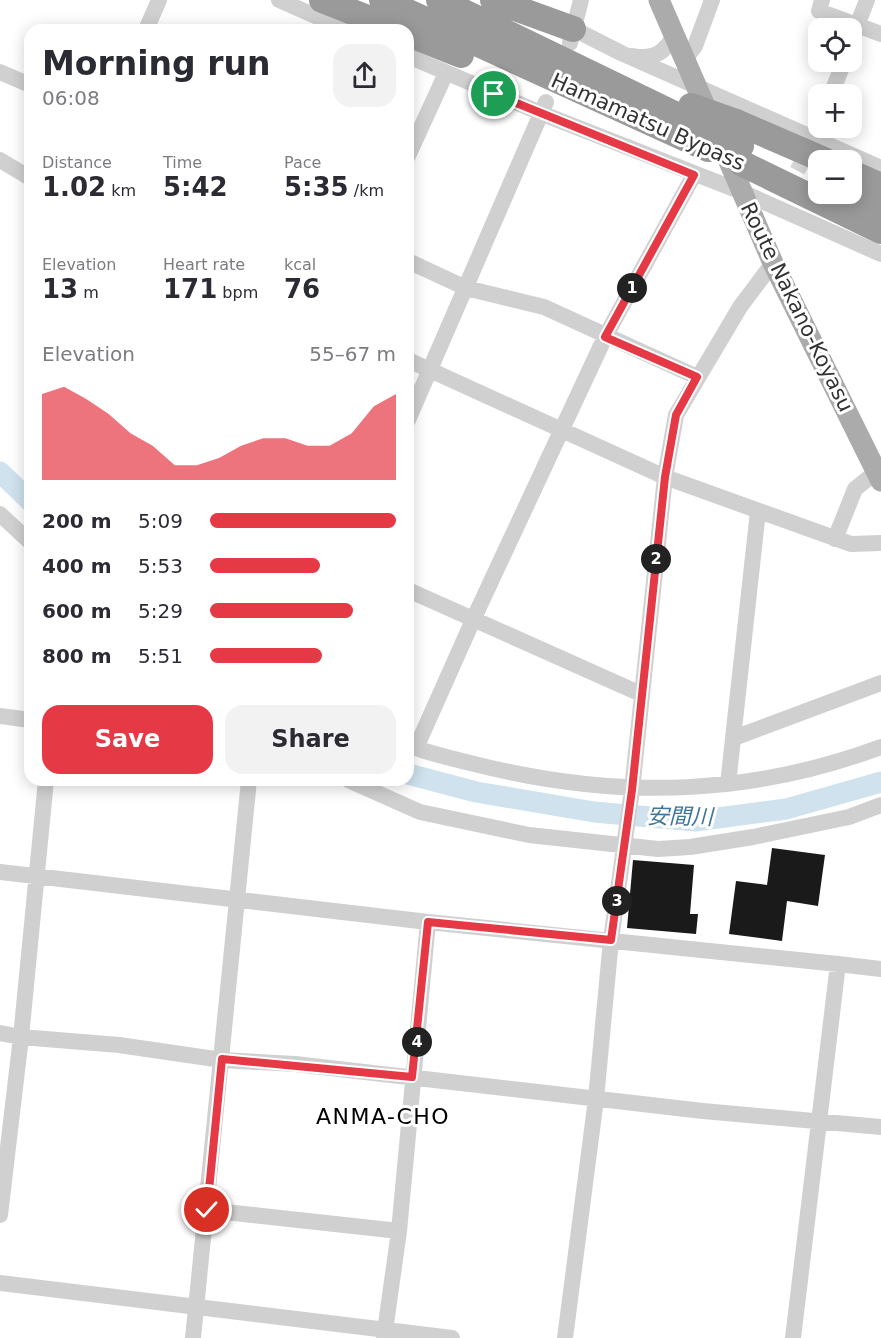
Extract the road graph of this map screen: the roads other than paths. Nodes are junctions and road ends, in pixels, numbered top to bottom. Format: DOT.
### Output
graph roads {
  1 [pos="159,0"];
  2 [pos="279,0"];
  3 [pos="288,0"];
  4 [pos="382,0"];
  5 [pos="440,0"];
  6 [pos="522,0"];
  7 [pos="581,0"];
  8 [pos="658,0"];
  9 [pos="712,0"];
  10 [pos="822,0"];
  11 [pos="867,0"];
  12 [pos="315,7"];
  13 [pos="483,8"];
  14 [pos="831,18"];
  15 [pos="860,18"];
  16 [pos="149,24"];
  17 [pos="336,24"];
  18 [pos="376,24"];
  19 [pos="862,33"];
  20 [pos="675,34"];
  21 [pos="881,34"];
  22 [pos="414,36"];
  23 [pos="571,36"];
  24 [pos="621,53"];
  25 [pos="414,59"];
  26 [pos="685,59"];
  27 [pos="0,72"];
  28 [pos="446,73"];
  29 [pos="24,82"];
  30 [pos="695,106"];
  31 [pos="544,108"];
  32 [pos="666,130"];
  33 [pos="414,143"];
  34 [pos="739,144"];
  35 [pos="817,144"];
  36 [pos="0,160"];
  37 [pos="881,168"];
  38 [pos="24,174"];
  39 [pos="694,175"];
  40 [pos="808,176"];
  41 [pos="862,177"];
  42 [pos="881,186"];
  43 [pos="742,192"];
  44 [pos="786,192"];
  45 [pos="862,201"];
  46 [pos="777,208"];
  47 [pos="881,209"];
  48 [pos="881,231"];
  49 [pos="764,239"];
  50 [pos="881,254"];
  51 [pos="772,262"];
  52 [pos="414,264"];
  53 [pos="466,288"];
  54 [pos="605,337"];
  55 [pos="414,363"];
  56 [pos="431,370"];
  57 [pos="697,377"];
  58 [pos="414,407"];
  59 [pos="563,430"];
  60 [pos="878,468"];
  61 [pos="665,477"];
  62 [pos="758,511"];
  63 [pos="0,514"];
  64 [pos="24,537"];
  65 [pos="835,539"];
  66 [pos="881,543"];
  67 [pos="414,593"];
  68 [pos="473,620"];
  69 [pos="881,683"];
  70 [pos="641,694"];
  71 [pos="0,716"];
  72 [pos="24,719"];
  73 [pos="735,738"];
  74 [pos="414,743"];
  75 [pos="881,747"];
  76 [pos="414,748"];
  77 [pos="728,784"];
  78 [pos="45,786"];
  79 [pos="248,786"];
  80 [pos="362,786"];
  81 [pos="632,790"];
  82 [pos="881,805"];
  83 [pos="625,847"];
  84 [pos="0,872"];
  85 [pos="35,876"];
  86 [pos="236,898"];
  87 [pos="428,922"];
  88 [pos="611,940"];
  89 [pos="838,964"];
  90 [pos="881,969"];
  91 [pos="0,1033"];
  92 [pos="21,1037"];
  93 [pos="222,1059"];
  94 [pos="412,1077"];
  95 [pos="596,1099"];
  96 [pos="820,1122"];
  97 [pos="881,1127"];
  98 [pos="207,1210"];
  99 [pos="0,1215"];
  100 [pos="399,1231"];
  101 [pos="0,1283"];
  102 [pos="198,1307"];
  103 [pos="385,1334"];
  104 [pos="193,1338"];
  105 [pos="452,1338"];
  106 [pos="566,1338"];
  107 [pos="793,1338"];
  1 -- 16 [label="street"];
  2 -- 12 [label="street"];
  3 -- 12 [label="street"];
  4 -- 32 [label="highway, Hamamatsu Bypass"];
  5 -- 13 [label="highway"];
  6 -- 23 [label="street"];
  7 -- 23 [label="street"];
  8 -- 20 [label="main road, Route Nakano-Koyasu"];
  9 -- 26 [label="street"];
  10 -- 14 [label="street"];
  11 -- 15 [label="street"];
  12 -- 17 [label="street"];
  12 -- 18 [label="highway"];
  13 -- 23 [label="highway"];
  13 -- 30 [label="highway"];
  19 -- 21 [label="street"];
  20 -- 24 [label="street"];
  20 -- 26 [label="main road, Route Nakano-Koyasu"];
  22 -- 32 [label="highway"];
  23 -- 24 [label="street"];
  24 -- 30 [label="street"];
  25 -- 28 [label="street"];
  26 -- 30 [label="main road, Route Nakano-Koyasu"];
  27 -- 29 [label="street"];
  28 -- 31 [label="street"];
  28 -- 33 [label="street"];
  30 -- 34 [label="highway, bridge"];
  30 -- 35 [label="street"];
  30 -- 43 [label="main road, Route Nakano-Koyasu"];
  31 -- 39 [label="street"];
  31 -- 53 [label="street"];
  32 -- 34 [label="highway, Hamamatsu Bypass"];
  34 -- 35 [label="highway"];
  34 -- 40 [label="highway, Hamamatsu Bypass"];
  34 -- 48 [label="highway, Hamamatsu Bypass"];
  35 -- 37 [label="street"];
  36 -- 38 [label="street"];
  39 -- 43 [label="street"];
  39 -- 54 [label="street"];
  41 -- 42 [label="highway"];
  43 -- 46 [label="street"];
  43 -- 49 [label="main road, Route Nakano-Koyasu"];
  44 -- 46 [label="street"];
  45 -- 47 [label="highway"];
  46 -- 49 [label="street"];
  46 -- 50 [label="street"];
  49 -- 51 [label="main road, Route Nakano-Koyasu"];
  51 -- 57 [label="street"];
  51 -- 60 [label="main road, Route Nakano-Koyasu"];
  52 -- 53 [label="street"];
  53 -- 54 [label="street"];
  53 -- 56 [label="street"];
  54 -- 57 [label="street"];
  54 -- 59 [label="street"];
  55 -- 56 [label="street"];
  56 -- 58 [label="street"];
  56 -- 59 [label="street"];
  57 -- 61 [label="street"];
  59 -- 61 [label="street"];
  59 -- 68 [label="street"];
  60 -- 65 [label="street"];
  61 -- 62 [label="street"];
  61 -- 70 [label="street"];
  62 -- 65 [label="street"];
  62 -- 73 [label="street"];
  63 -- 64 [label="street"];
  65 -- 66 [label="street"];
  67 -- 68 [label="street"];
  68 -- 70 [label="street"];
  68 -- 74 [label="street"];
  69 -- 73 [label="street"];
  70 -- 81 [label="street"];
  71 -- 72 [label="street"];
  73 -- 77 [label="street"];
  75 -- 77 [label="street"];
  76 -- 81 [label="street"];
  77 -- 81 [label="street"];
  78 -- 85 [label="street"];
  79 -- 86 [label="street"];
  80 -- 83 [label="street"];
  81 -- 83 [label="street"];
  82 -- 83 [label="street"];
  83 -- 88 [label="street"];
  84 -- 85 [label="street"];
  85 -- 86 [label="street"];
  85 -- 92 [label="street"];
  86 -- 87 [label="street"];
  86 -- 93 [label="street"];
  87 -- 88 [label="street"];
  87 -- 94 [label="street"];
  88 -- 89 [label="street"];
  88 -- 95 [label="street"];
  89 -- 90 [label="street"];
  89 -- 96 [label="street"];
  91 -- 92 [label="street"];
  92 -- 93 [label="street"];
  92 -- 99 [label="street"];
  93 -- 94 [label="street"];
  93 -- 98 [label="street"];
  94 -- 95 [label="street"];
  94 -- 100 [label="street"];
  95 -- 96 [label="street"];
  95 -- 106 [label="street"];
  96 -- 97 [label="street"];
  96 -- 107 [label="street"];
  98 -- 100 [label="street"];
  98 -- 102 [label="street"];
  100 -- 103 [label="street"];
  101 -- 102 [label="street"];
  102 -- 103 [label="street"];
  102 -- 104 [label="street"];
  103 -- 105 [label="street"];
}
